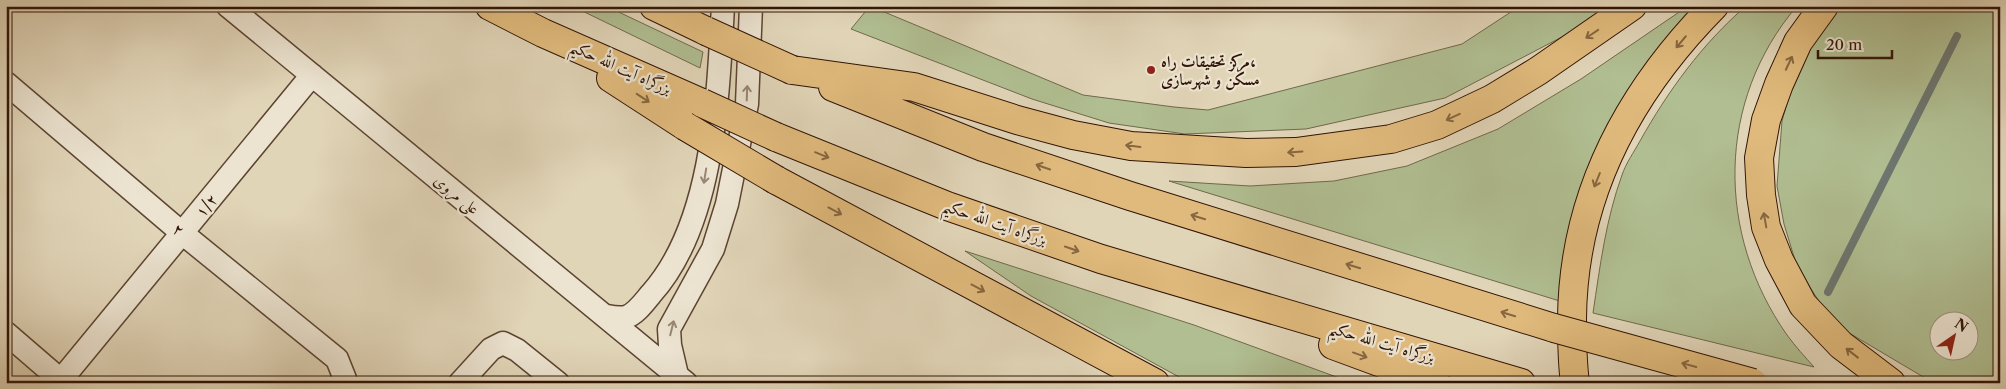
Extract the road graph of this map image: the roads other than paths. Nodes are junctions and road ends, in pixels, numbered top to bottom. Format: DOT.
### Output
graph roads {
  1 [pos="228,6"];
  2 [pos="490,6"];
  3 [pos="654,6"];
  4 [pos="723,6"];
  5 [pos="751,6"];
  6 [pos="1632,6"];
  7 [pos="1714,6"];
  8 [pos="1824,6"];
  9 [pos="543,33"];
  10 [pos="792,70"];
  11 [pos="312,75"];
  12 [pos="6,83"];
  13 [pos="182,232"];
  14 [pos="1101,259"];
  15 [pos="607,316"];
  16 [pos="6,333"];
  17 [pos="682,379"];
  18 [pos="344,381"];
  19 [pos="62,382"];
  20 [pos="460,383"];
  21 [pos="558,383"];
  22 [pos="1155,383"];
  23 [pos="1436,383"];
  24 [pos="1521,383"];
  25 [pos="1575,383"];
  26 [pos="1753,383"];
  27 [pos="1891,383"];
  1 -- 11 [label="street, علی مروی"];
  2 -- 9 [label="highway, بزرگراه آیت الله حکیم"];
  3 -- 10 [label="highway, bridge"];
  4 -- 15 [label="street, one-way"];
  17 -- 5 [label="street, one-way"];
  6 -- 10 [label="highway, one-way"];
  7 -- 25 [label="highway, one-way"];
  27 -- 8 [label="highway, one-way"];
  9 -- 14 [label="highway, بزرگراه آیت الله حکیم, one-way, bridge"];
  9 -- 22 [label="highway, one-way, bridge"];
  26 -- 10 [label="highway, one-way, bridge"];
  11 -- 13 [label="street, ۱/۲"];
  11 -- 15 [label="street, علی مروی"];
  12 -- 13 [label="street, ۲"];
  13 -- 18 [label="street, ۲"];
  13 -- 19 [label="street, ۱/۲"];
  14 -- 23 [label="highway, one-way"];
  14 -- 24 [label="highway, بزرگراه آیت الله حکیم"];
  15 -- 17 [label="street, علی مروی"];
  16 -- 19 [label="street"];
  20 -- 21 [label="street"];
}
